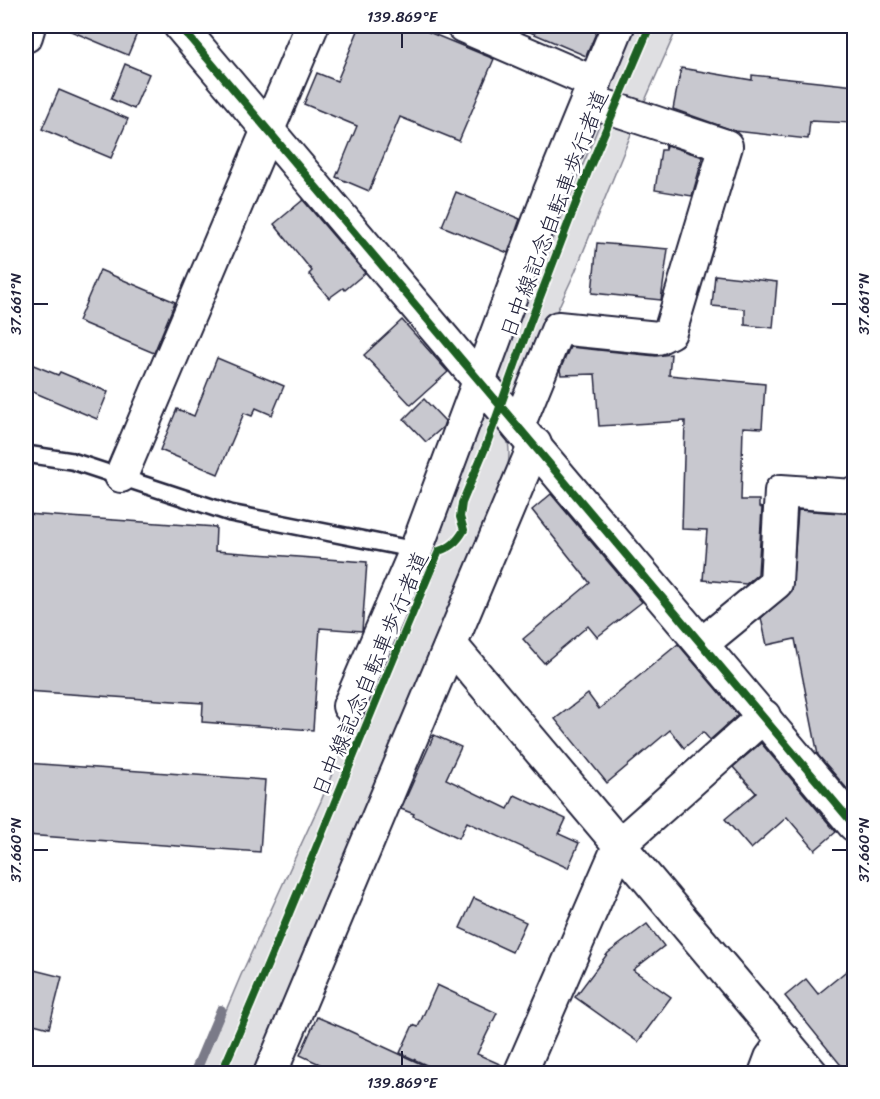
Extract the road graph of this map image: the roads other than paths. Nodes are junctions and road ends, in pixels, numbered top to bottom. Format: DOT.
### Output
graph roads {
  1 [pos="29,26"];
  2 [pos="180,26"];
  3 [pos="312,26"];
  4 [pos="462,26"];
  5 [pos="618,26"];
  6 [pos="26,36"];
  7 [pos="591,91"];
  8 [pos="269,130"];
  9 [pos="481,380"];
  10 [pos="527,435"];
  11 [pos="26,454"];
  12 [pos="121,476"];
  13 [pos="855,496"];
  14 [pos="416,550"];
  15 [pos="703,643"];
  16 [pos="451,645"];
  17 [pos="349,706"];
  18 [pos="764,716"];
  19 [pos="855,825"];
  20 [pos="620,844"];
  21 [pos="784,1041"];
  22 [pos="270,1074"];
  23 [pos="520,1074"];
  24 [pos="765,1074"];
  25 [pos="812,1074"];
  1 -- 6 [label="street"];
  2 -- 8 [label="street"];
  3 -- 8 [label="street"];
  4 -- 7 [label="street"];
  5 -- 7 [label="street"];
  7 -- 9 [label="street"];
  7 -- 10 [label="street"];
  8 -- 9 [label="street"];
  8 -- 12 [label="street"];
  9 -- 10 [label="street"];
  9 -- 14 [label="street"];
  10 -- 15 [label="street"];
  10 -- 16 [label="street"];
  11 -- 12 [label="lane"];
  12 -- 14 [label="lane"];
  13 -- 15 [label="street"];
  14 -- 17 [label="street"];
  15 -- 18 [label="street"];
  16 -- 20 [label="street"];
  16 -- 22 [label="street"];
  18 -- 19 [label="street"];
  18 -- 20 [label="street"];
  20 -- 21 [label="street"];
  20 -- 23 [label="street"];
  21 -- 24 [label="street"];
  21 -- 25 [label="street"];
}
